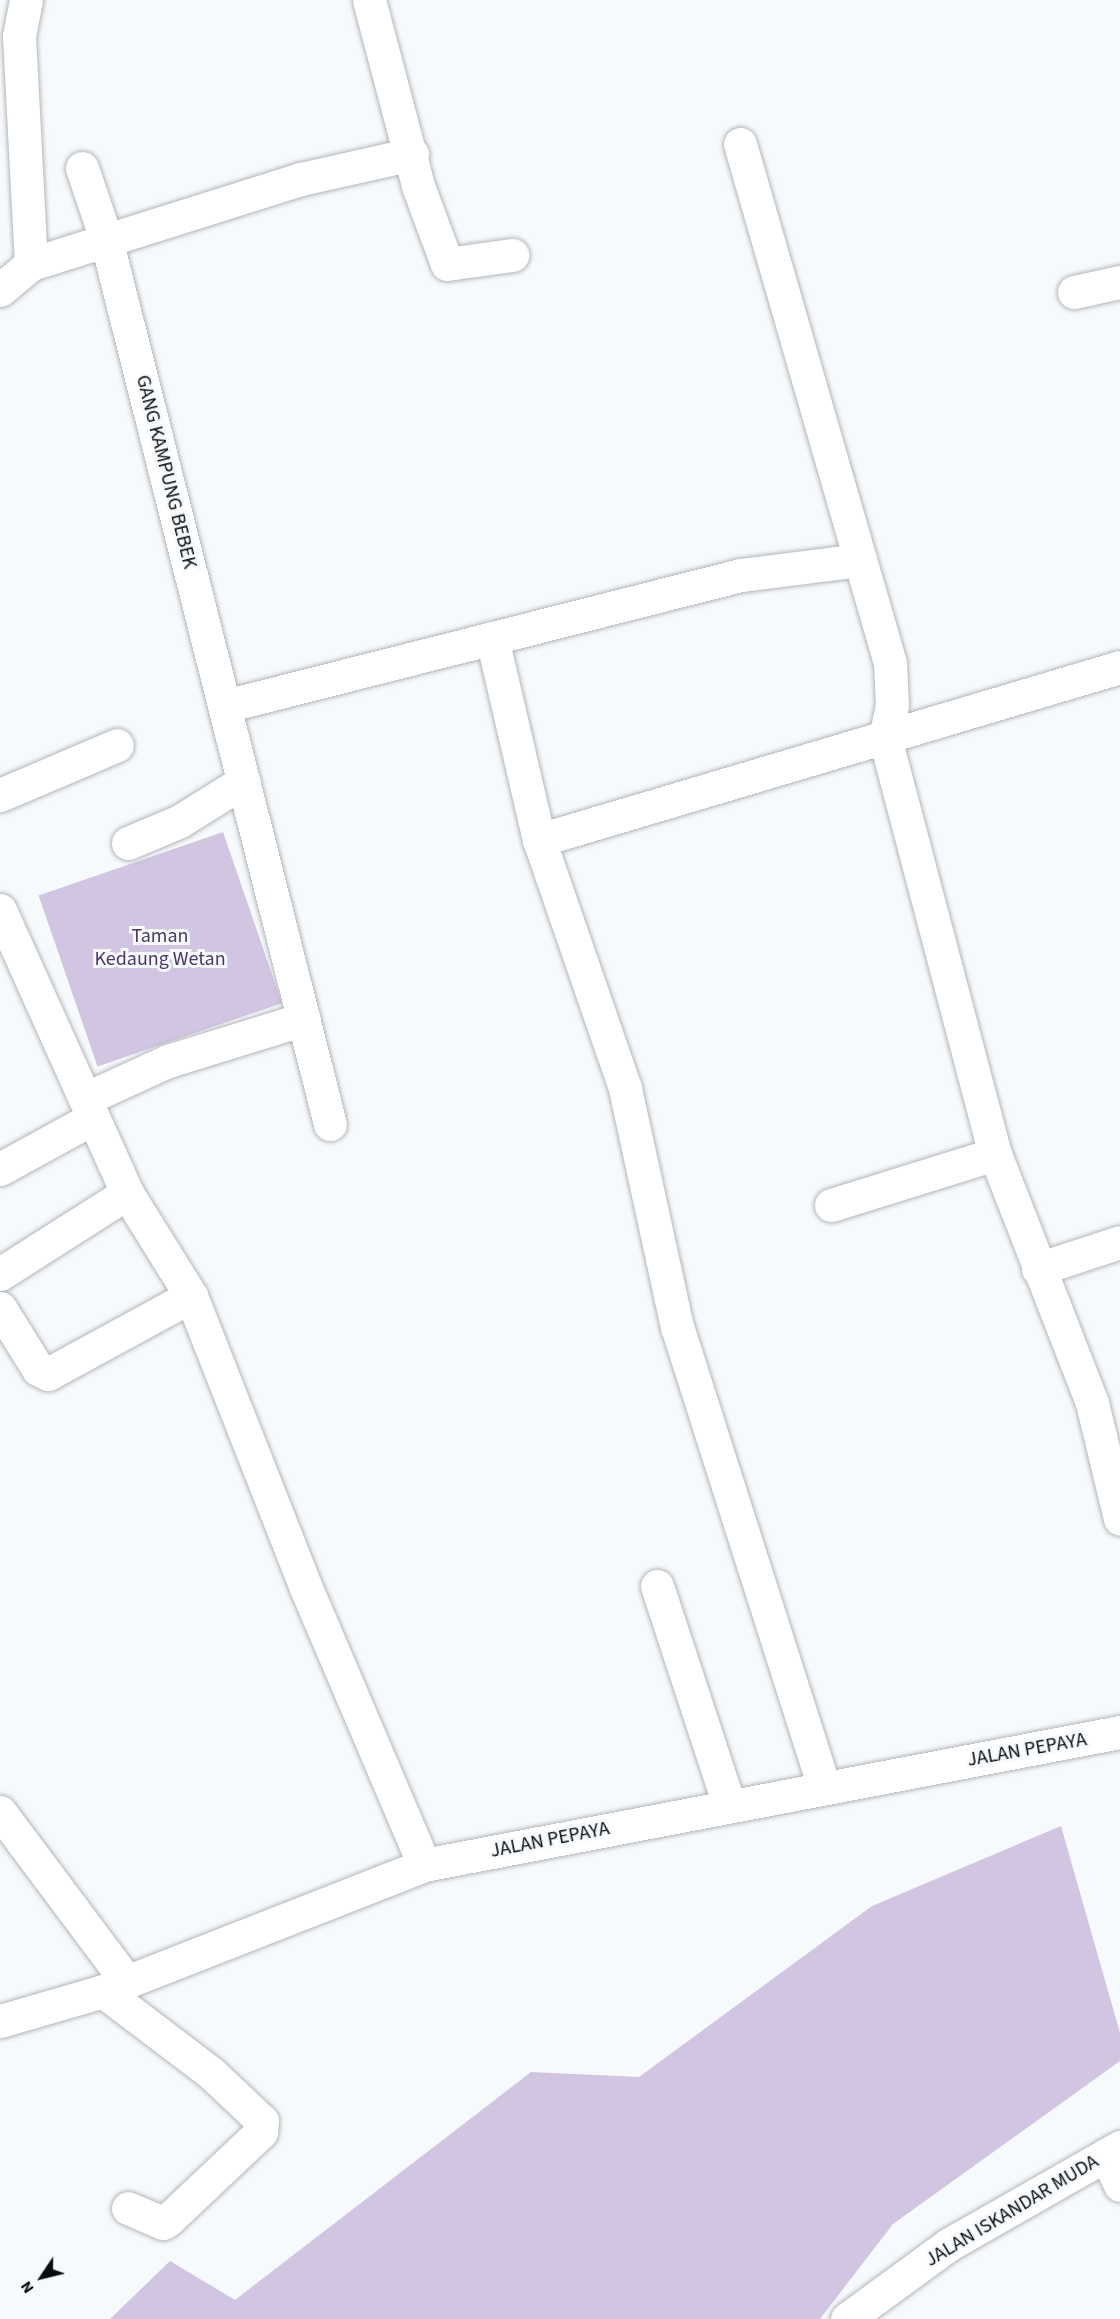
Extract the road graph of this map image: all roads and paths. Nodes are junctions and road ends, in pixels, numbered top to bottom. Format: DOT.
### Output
graph roads {
  1 [pos="26,0"];
  2 [pos="369,0"];
  3 [pos="740,144"];
  4 [pos="412,154"];
  5 [pos="82,168"];
  6 [pos="106,239"];
  7 [pos="512,255"];
  8 [pos="31,264"];
  9 [pos="1120,282"];
  10 [pos="0,290"];
  11 [pos="1074,292"];
  12 [pos="860,560"];
  13 [pos="492,638"];
  14 [pos="1120,667"];
  15 [pos="225,706"];
  16 [pos="885,738"];
  17 [pos="117,745"];
  18 [pos="244,781"];
  19 [pos="0,795"];
  20 [pos="539,840"];
  21 [pos="128,843"];
  22 [pos="0,910"];
  23 [pos="303,1019"];
  24 [pos="89,1108"];
  25 [pos="330,1124"];
  26 [pos="995,1154"];
  27 [pos="0,1169"];
  28 [pos="127,1193"];
  29 [pos="831,1205"];
  30 [pos="1120,1242"];
  31 [pos="1038,1269"];
  32 [pos="0,1274"];
  33 [pos="191,1296"];
  34 [pos="0,1308"];
  35 [pos="1120,1519"];
  36 [pos="657,1586"];
  37 [pos="1120,1732"];
  38 [pos="824,1787"];
  39 [pos="729,1805"];
  40 [pos="0,1812"];
  41 [pos="424,1865"];
  42 [pos="114,1985"];
  43 [pos="0,2021"];
  44 [pos="1113,2151"];
  45 [pos="1120,2185"];
  46 [pos="128,2208"];
  47 [pos="847,2319"];
  1 -- 8 [label="street"];
  2 -- 4 [label="street"];
  3 -- 12 [label="street"];
  4 -- 6 [label="street"];
  4 -- 7 [label="street"];
  5 -- 6 [label="street, GANG KAMPUNG BEBEK"];
  6 -- 8 [label="street"];
  6 -- 15 [label="street, GANG KAMPUNG BEBEK"];
  8 -- 10 [label="street"];
  9 -- 11 [label="street"];
  12 -- 13 [label="street"];
  12 -- 16 [label="street"];
  13 -- 15 [label="street"];
  13 -- 20 [label="street"];
  14 -- 16 [label="street"];
  15 -- 18 [label="street, GANG KAMPUNG BEBEK"];
  16 -- 20 [label="street"];
  16 -- 26 [label="street"];
  17 -- 19 [label="street"];
  18 -- 21 [label="street"];
  18 -- 23 [label="street, GANG KAMPUNG BEBEK"];
  20 -- 38 [label="street"];
  22 -- 24 [label="street"];
  23 -- 24 [label="street"];
  23 -- 25 [label="street, GANG KAMPUNG BEBEK"];
  24 -- 27 [label="street"];
  24 -- 28 [label="street"];
  26 -- 29 [label="street"];
  26 -- 31 [label="street"];
  28 -- 32 [label="street"];
  28 -- 33 [label="street"];
  30 -- 31 [label="street"];
  31 -- 35 [label="street"];
  33 -- 34 [label="street"];
  33 -- 41 [label="street"];
  36 -- 39 [label="street"];
  37 -- 38 [label="street, JALAN PEPAYA"];
  38 -- 39 [label="street, JALAN PEPAYA"];
  39 -- 41 [label="street, JALAN PEPAYA"];
  40 -- 42 [label="street"];
  41 -- 42 [label="street, JALAN PEPAYA"];
  42 -- 43 [label="street, JALAN PEPAYA"];
  42 -- 46 [label="street"];
  44 -- 45 [label="street"];
  44 -- 47 [label="street, JALAN ISKANDAR MUDA"];
}
